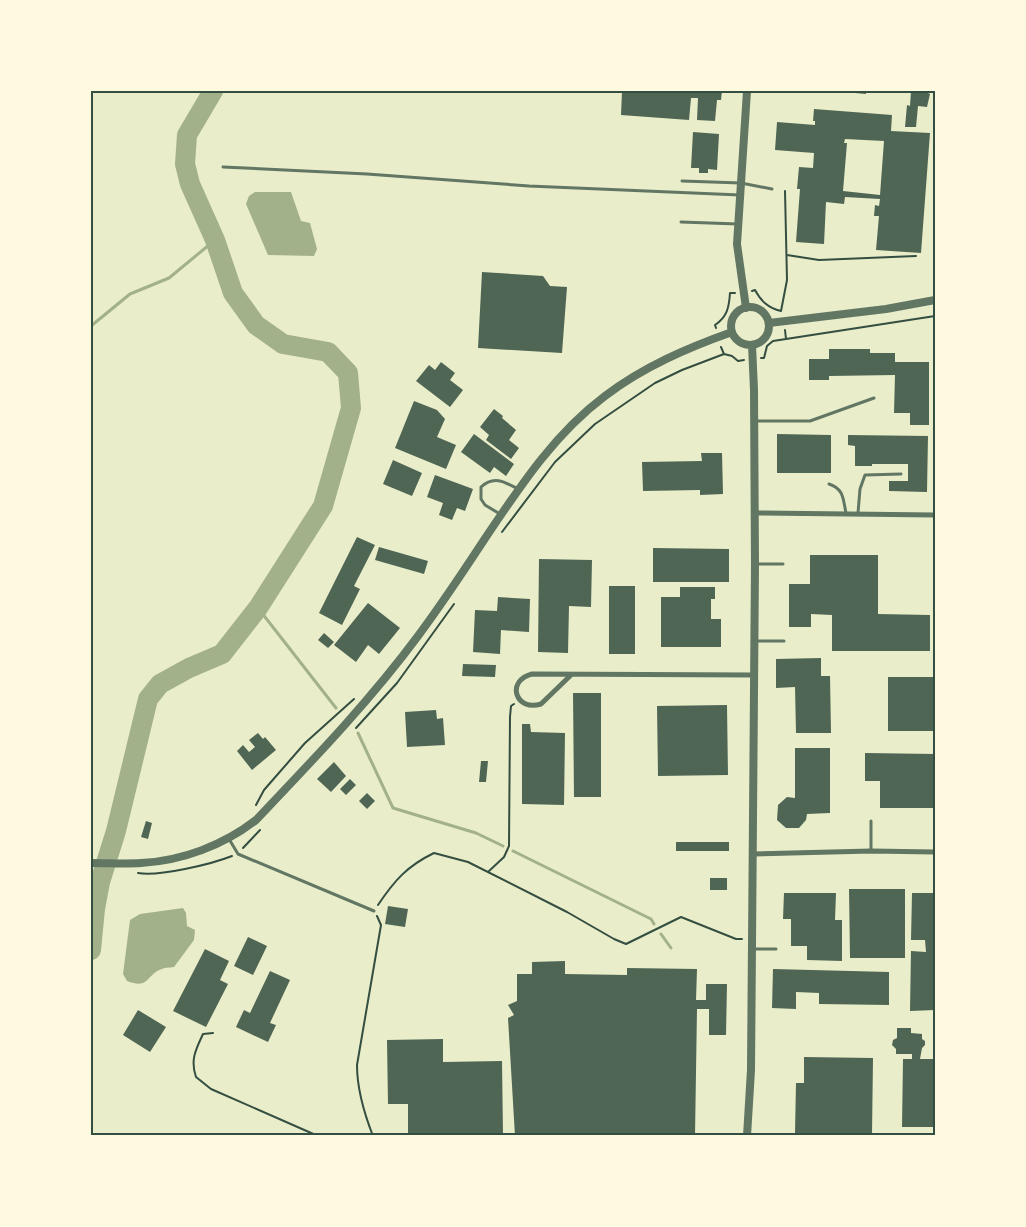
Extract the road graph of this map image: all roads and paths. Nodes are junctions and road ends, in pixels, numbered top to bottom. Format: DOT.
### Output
graph roads {
  1 [pos="747,91"];
  2 [pos="223,167"];
  3 [pos="682,181"];
  4 [pos="741,183"];
  5 [pos="772,188"];
  6 [pos="785,191"];
  7 [pos="741,195"];
  8 [pos="681,222"];
  9 [pos="738,224"];
  10 [pos="787,256"];
  11 [pos="916,256"];
  12 [pos="743,292"];
  13 [pos="935,300"];
  14 [pos="746,308"];
  15 [pos="935,316"];
  16 [pos="783,321"];
  17 [pos="769,323"];
  18 [pos="732,332"];
  19 [pos="718,337"];
  20 [pos="786,339"];
  21 [pos="752,345"];
  22 [pos="724,354"];
  23 [pos="752,359"];
  24 [pos="874,398"];
  25 [pos="754,421"];
  26 [pos="555,462"];
  27 [pos="901,474"];
  28 [pos="830,484"];
  29 [pos="519,489"];
  30 [pos="754,513"];
  31 [pos="846,513"];
  32 [pos="858,513"];
  33 [pos="501,515"];
  34 [pos="935,515"];
  35 [pos="755,564"];
  36 [pos="783,564"];
  37 [pos="784,640"];
  38 [pos="754,641"];
  39 [pos="570,675"];
  40 [pos="754,675"];
  41 [pos="520,698"];
  42 [pos="350,703"];
  43 [pos="256,806"];
  44 [pos="871,821"];
  45 [pos="228,838"];
  46 [pos="871,851"];
  47 [pos="935,852"];
  48 [pos="238,854"];
  49 [pos="752,854"];
  50 [pos="239,860"];
  51 [pos="92,863"];
  52 [pos="488,872"];
  53 [pos="374,910"];
  54 [pos="752,939"];
  55 [pos="752,949"];
  56 [pos="776,949"];
  57 [pos="213,1033"];
  58 [pos="318,1136"];
  59 [pos="373,1136"];
  60 [pos="747,1136"];
  1 -- 4 [label="street"];
  2 -- 7 [label="lane"];
  3 -- 4 [label="lane"];
  4 -- 5 [label="lane"];
  4 -- 7 [label="street"];
  6 -- 10 [label="path"];
  7 -- 9 [label="street"];
  8 -- 9 [label="lane"];
  9 -- 12 [label="street"];
  10 -- 11 [label="path"];
  10 -- 12 [label="path"];
  12 -- 14 [label="street"];
  12 -- 19 [label="path"];
  13 -- 16 [label="street"];
  14 -- 17 [label="street"];
  14 -- 18 [label="street"];
  15 -- 20 [label="path"];
  16 -- 17 [label="street"];
  16 -- 20 [label="path"];
  17 -- 21 [label="street"];
  18 -- 19 [label="street"];
  18 -- 21 [label="street"];
  19 -- 22 [label="path"];
  19 -- 29 [label="street"];
  20 -- 23 [label="path"];
  21 -- 23 [label="street"];
  22 -- 23 [label="path"];
  22 -- 26 [label="path"];
  23 -- 25 [label="street"];
  24 -- 25 [label="lane"];
  25 -- 30 [label="street"];
  27 -- 32 [label="lane"];
  28 -- 31 [label="lane"];
  29 -- 33 [label="street"];
  29 -- 33 [label="lane"];
  30 -- 31 [label="street"];
  30 -- 35 [label="street"];
  31 -- 32 [label="street"];
  32 -- 34 [label="street"];
  33 -- 45 [label="street"];
  35 -- 36 [label="lane"];
  35 -- 38 [label="street"];
  37 -- 38 [label="lane"];
  38 -- 40 [label="street"];
  39 -- 40 [label="street"];
  39 -- 41 [label="street"];
  39 -- 41 [label="street"];
  40 -- 49 [label="street"];
  41 -- 52 [label="path"];
  42 -- 43 [label="path"];
  44 -- 46 [label="lane"];
  45 -- 48 [label="lane"];
  45 -- 51 [label="street"];
  46 -- 47 [label="street"];
  46 -- 49 [label="street"];
  48 -- 50 [label="lane"];
  48 -- 53 [label="lane"];
  49 -- 54 [label="street"];
  52 -- 53 [label="path"];
  52 -- 54 [label="path"];
  53 -- 59 [label="path"];
  54 -- 55 [label="street"];
  55 -- 56 [label="lane"];
  55 -- 60 [label="street"];
  57 -- 58 [label="path"];
}
